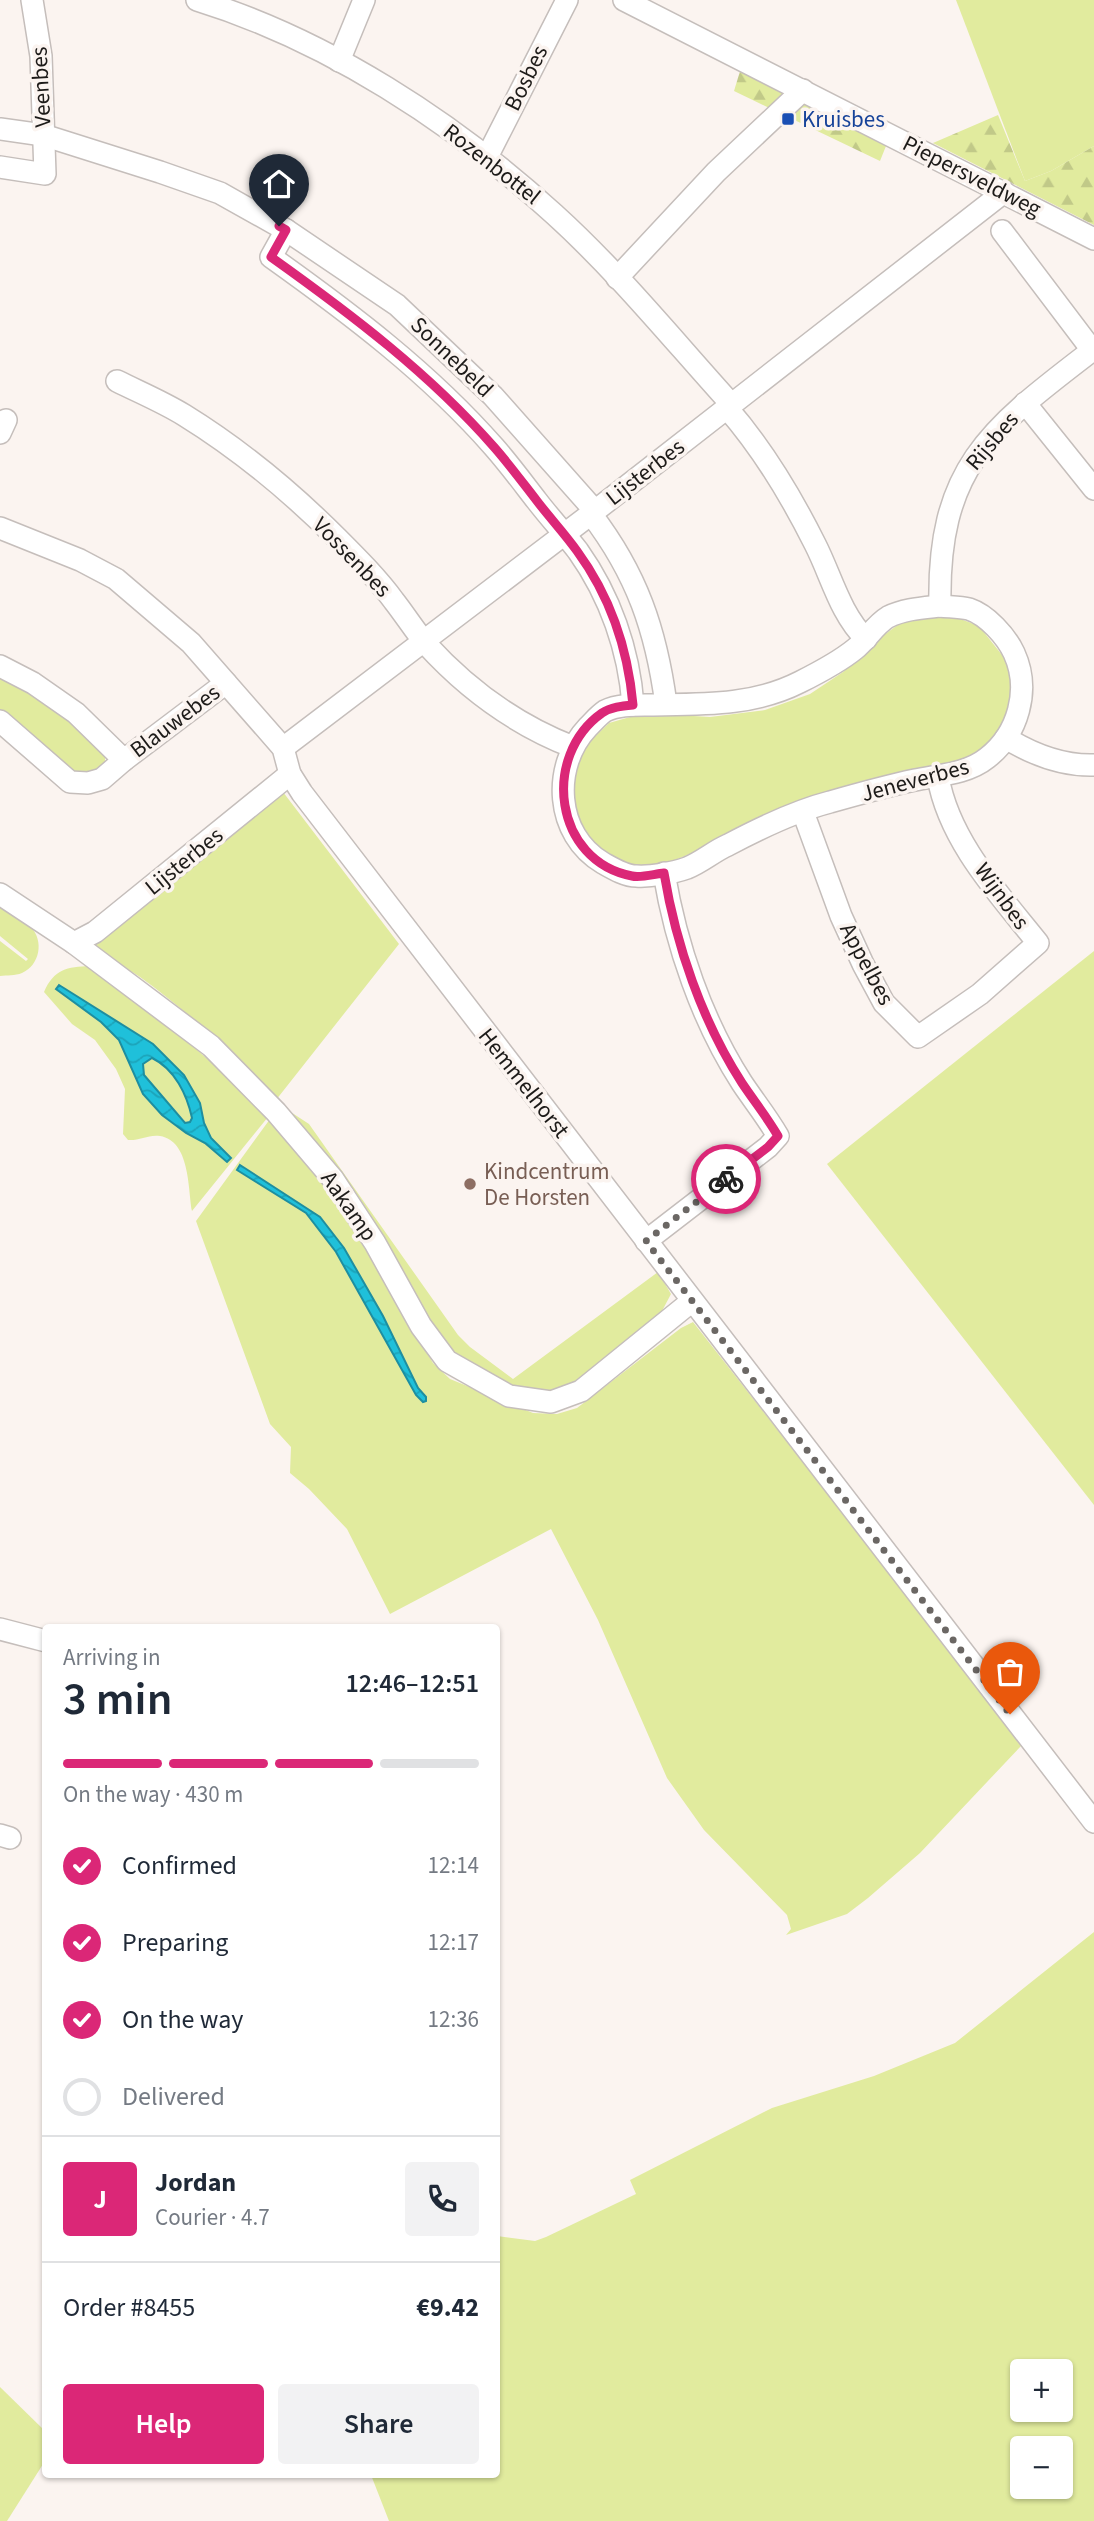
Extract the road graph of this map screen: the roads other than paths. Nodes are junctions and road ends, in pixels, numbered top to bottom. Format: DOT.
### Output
graph roads {
  1 [pos="32,0"];
  2 [pos="197,0"];
  3 [pos="364,0"];
  4 [pos="567,0"];
  5 [pos="624,0"];
  6 [pos="339,61"];
  7 [pos="803,90"];
  8 [pos="0,129"];
  9 [pos="43,135"];
  10 [pos="487,157"];
  11 [pos="0,167"];
  12 [pos="1004,192"];
  13 [pos="286,230"];
  14 [pos="1002,231"];
  15 [pos="1094,239"];
  16 [pos="617,278"];
  17 [pos="1093,349"];
  18 [pos="117,381"];
  19 [pos="1025,403"];
  20 [pos="729,406"];
  21 [pos="1094,489"];
  22 [pos="593,512"];
  23 [pos="0,528"];
  24 [pos="564,535"];
  25 [pos="940,606"];
  26 [pos="866,639"];
  27 [pos="424,641"];
  28 [pos="0,666"];
  29 [pos="226,683"];
  30 [pos="666,704"];
  31 [pos="633,705"];
  32 [pos="0,721"];
  33 [pos="1006,738"];
  34 [pos="573,747"];
  35 [pos="283,748"];
  36 [pos="124,760"];
  37 [pos="1094,765"];
  38 [pos="290,774"];
  39 [pos="938,777"];
  40 [pos="803,812"];
  41 [pos="664,873"];
  42 [pos="0,894"];
  43 [pos="74,943"];
  44 [pos="980,994"];
  45 [pos="646,1241"];
  46 [pos="692,1301"];
  47 [pos="0,1629"];
  48 [pos="42,1640"];
  49 [pos="1094,1822"];
  1 -- 9 [label="street, Veenbes"];
  2 -- 6 [label="street, Rozenbottel"];
  3 -- 6 [label="street"];
  4 -- 10 [label="street, Bosbes"];
  5 -- 7 [label="street, Piepersveldweg"];
  6 -- 10 [label="street, Rozenbottel"];
  7 -- 12 [label="street, Piepersveldweg"];
  7 -- 16 [label="street"];
  8 -- 9 [label="street, Sonnebeld"];
  9 -- 11 [label="street, Veenbes"];
  9 -- 13 [label="street, Sonnebeld"];
  10 -- 16 [label="street, Rozenbottel"];
  12 -- 15 [label="street, Piepersveldweg"];
  12 -- 20 [label="street, Lijsterbes"];
  13 -- 22 [label="street, Sonnebeld"];
  13 -- 24 [label="street, Sonnebeld"];
  14 -- 17 [label="street, Rijsbes"];
  16 -- 20 [label="street, Rozenbottel"];
  17 -- 19 [label="street, Rijsbes"];
  18 -- 27 [label="street, Vossenbes"];
  19 -- 21 [label="street"];
  19 -- 25 [label="street, Rijsbes"];
  20 -- 22 [label="street, Lijsterbes"];
  20 -- 26 [label="street, Rozenbottel"];
  22 -- 24 [label="street, Lijsterbes"];
  22 -- 30 [label="street, Sonnebeld"];
  23 -- 29 [label="street"];
  24 -- 27 [label="street, Lijsterbes"];
  24 -- 31 [label="street, Sonnebeld"];
  25 -- 26 [label="street, Jeneverbes"];
  25 -- 33 [label="street, Jeneverbes"];
  26 -- 30 [label="street, Jeneverbes"];
  27 -- 34 [label="street, Vossenbes"];
  27 -- 35 [label="street, Lijsterbes"];
  28 -- 36 [label="street, Blauwebes"];
  29 -- 35 [label="street"];
  29 -- 36 [label="street, Blauwebes"];
  30 -- 31 [label="street, Jeneverbes"];
  31 -- 34 [label="street, Jeneverbes"];
  32 -- 36 [label="street, Blauwebes"];
  33 -- 37 [label="street"];
  33 -- 39 [label="street, Jeneverbes"];
  34 -- 41 [label="street, Jeneverbes"];
  35 -- 38 [label="street, Hemmelhorst"];
  38 -- 43 [label="street, Lijsterbes"];
  38 -- 45 [label="street, Hemmelhorst"];
  39 -- 40 [label="street, Jeneverbes"];
  39 -- 44 [label="street, Wijnbes"];
  40 -- 41 [label="street, Jeneverbes"];
  40 -- 44 [label="street, Appelbes"];
  41 -- 45 [label="street"];
  42 -- 43 [label="street, Aakamp"];
  43 -- 46 [label="street, Aakamp"];
  45 -- 46 [label="street, Hemmelhorst"];
  46 -- 49 [label="street, Hemmelhorst"];
  47 -- 48 [label="street"];
}
